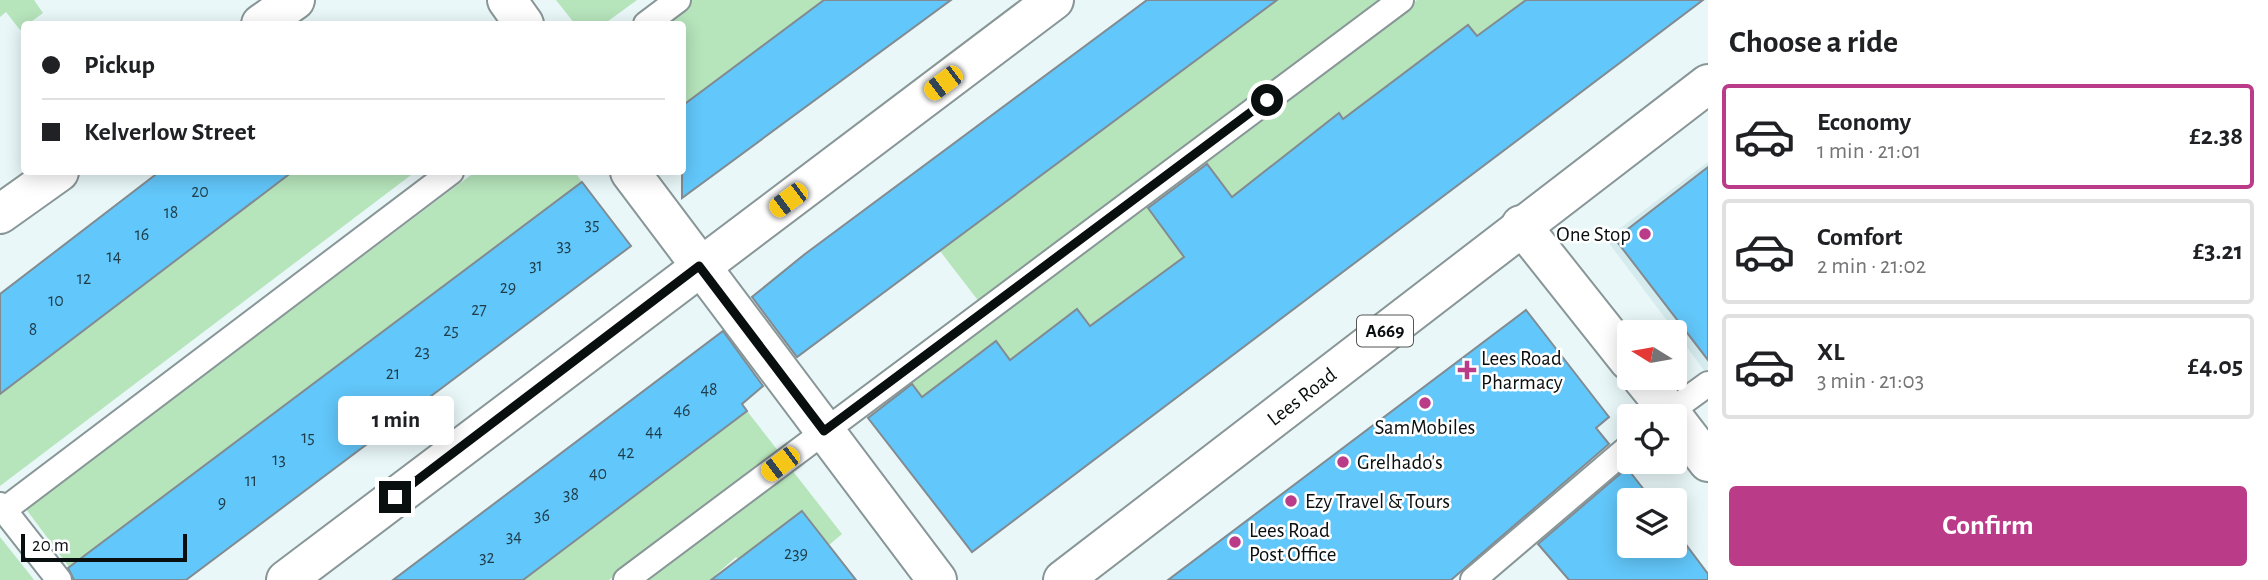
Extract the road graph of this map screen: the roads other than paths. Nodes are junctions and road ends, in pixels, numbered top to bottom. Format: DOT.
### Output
graph roads {
  1 [pos="295,0"];
  2 [pos="507,0"];
  3 [pos="678,0"];
  4 [pos="1054,0"];
  5 [pos="1401,0"];
  6 [pos="265,21"];
  7 [pos="522,21"];
  8 [pos="650,21"];
  9 [pos="1708,84"];
  10 [pos="55,175"];
  11 [pos="446,175"];
  12 [pos="632,175"];
  13 [pos="0,214"];
  14 [pos="1521,225"];
  15 [pos="699,266"];
  16 [pos="1617,346"];
  17 [pos="1708,384"];
  18 [pos="1684,404"];
  19 [pos="824,431"];
  20 [pos="1687,437"];
  21 [pos="1617,458"];
  22 [pos="1708,462"];
  23 [pos="2,507"];
  24 [pos="1483,577"];
  25 [pos="59,580"];
  26 [pos="286,580"];
  27 [pos="626,580"];
  28 [pos="937,580"];
  29 [pos="1063,580"];
  1 -- 6 [label="street"];
  2 -- 7 [label="street"];
  3 -- 8 [label="lane"];
  4 -- 15 [label="street"];
  5 -- 19 [label="lane"];
  9 -- 14 [label="street, Lees Road / A669"];
  10 -- 13 [label="street"];
  11 -- 23 [label="lane"];
  12 -- 15 [label="street"];
  14 -- 16 [label="street"];
  14 -- 29 [label="street, Lees Road / A669"];
  15 -- 19 [label="street"];
  15 -- 26 [label="street"];
  17 -- 18 [label="lane"];
  19 -- 27 [label="lane"];
  19 -- 28 [label="street"];
  20 -- 22 [label="street"];
  21 -- 24 [label="lane"];
  23 -- 25 [label="lane"];
}
